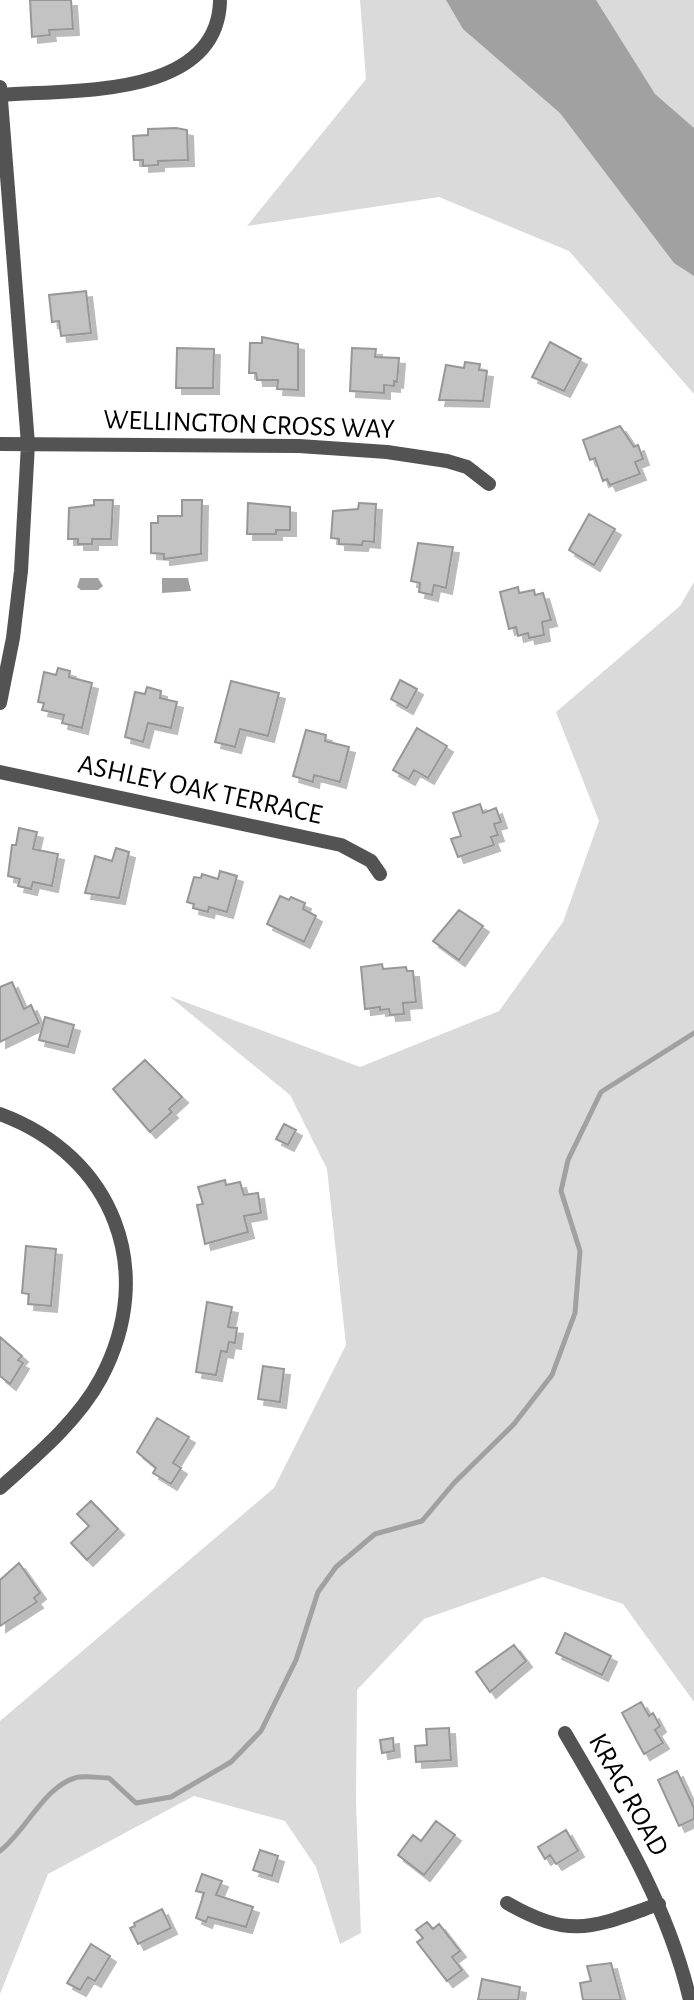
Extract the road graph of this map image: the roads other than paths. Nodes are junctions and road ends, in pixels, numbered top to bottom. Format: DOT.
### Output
graph roads {
  1 [pos="220,2"];
  2 [pos="0,87"];
  3 [pos="1,94"];
  4 [pos="0,444"];
  5 [pos="28,444"];
  6 [pos="489,484"];
  7 [pos="0,702"];
  8 [pos="0,772"];
  9 [pos="380,874"];
  10 [pos="0,1114"];
  11 [pos="0,1488"];
  12 [pos="565,1733"];
  13 [pos="508,1903"];
  14 [pos="659,1904"];
  15 [pos="690,2000"];
  1 -- 3 [label="street"];
  2 -- 3 [label="street"];
  3 -- 5 [label="street"];
  4 -- 5 [label="street, WELLINGTON CROSS WAY"];
  5 -- 6 [label="street, WELLINGTON CROSS WAY"];
  5 -- 7 [label="street"];
  8 -- 9 [label="street, ASHLEY OAK TERRACE"];
  10 -- 11 [label="street"];
  12 -- 14 [label="street, KRAG ROAD"];
  13 -- 14 [label="street"];
  14 -- 15 [label="street, KRAG ROAD"];
}
